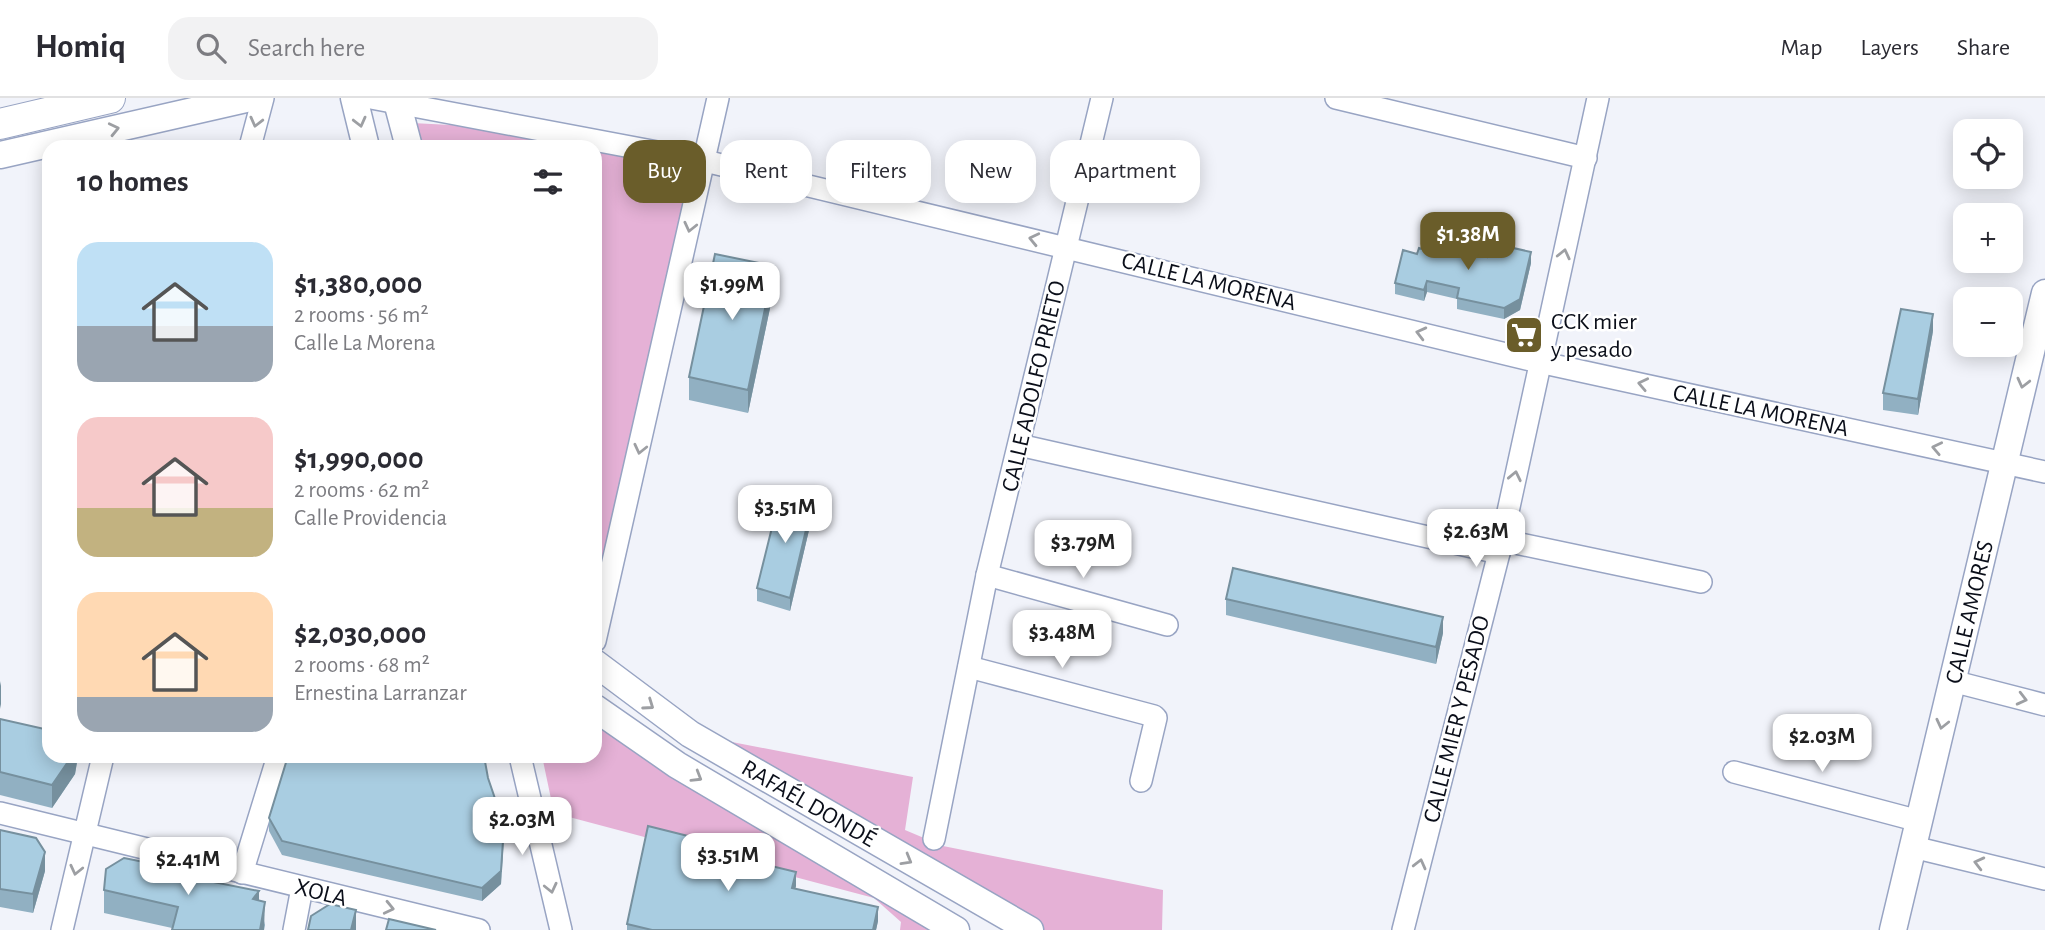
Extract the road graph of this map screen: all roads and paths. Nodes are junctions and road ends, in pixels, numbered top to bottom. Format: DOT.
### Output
graph roads {
  1 [pos="110,98"];
  2 [pos="250,98"];
  3 [pos="262,98"];
  4 [pos="354,98"];
  5 [pos="371,98"];
  6 [pos="445,98"];
  7 [pos="718,98"];
  8 [pos="1101,98"];
  9 [pos="1336,98"];
  10 [pos="1598,98"];
  11 [pos="397,100"];
  12 [pos="495,121"];
  13 [pos="0,124"];
  14 [pos="66,140"];
  15 [pos="252,140"];
  16 [pos="364,140"];
  17 [pos="407,140"];
  18 [pos="597,140"];
  19 [pos="602,141"];
  20 [pos="42,145"];
  21 [pos="623,145"];
  22 [pos="0,155"];
  23 [pos="706,155"];
  24 [pos="1586,158"];
  25 [pos="706,160"];
  26 [pos="695,203"];
  27 [pos="1066,246"];
  28 [pos="2045,293"];
  29 [pos="1539,362"];
  30 [pos="1019,445"];
  31 [pos="2004,463"];
  32 [pos="2045,472"];
  33 [pos="1500,547"];
  34 [pos="987,575"];
  35 [pos="1701,582"];
  36 [pos="602,611"];
  37 [pos="1167,625"];
  38 [pos="969,667"];
  39 [pos="602,668"];
  40 [pos="1952,681"];
  41 [pos="2045,705"];
  42 [pos="602,713"];
  43 [pos="101,763"];
  44 [pos="276,763"];
  45 [pos="522,763"];
  46 [pos="1734,772"];
  47 [pos="1142,781"];
  48 [pos="0,813"];
  49 [pos="1919,821"];
  50 [pos="85,832"];
  51 [pos="934,839"];
  52 [pos="1913,847"];
  53 [pos="242,873"];
  54 [pos="2045,879"];
  55 [pos="302,888"];
  56 [pos="62,930"];
  57 [pos="293,930"];
  58 [pos="480,930"];
  59 [pos="561,930"];
  60 [pos="956,930"];
  61 [pos="1030,930"];
  62 [pos="1403,930"];
  63 [pos="1893,930"];
  1 -- 13 [label="highway"];
  14 -- 2 [label="main road, one-way"];
  3 -- 15 [label="street, one-way"];
  4 -- 16 [label="main road, one-way"];
  5 -- 11 [label="street, CALLE LA MORENA"];
  6 -- 12 [label="street"];
  7 -- 23 [label="street"];
  8 -- 27 [label="street, CALLE ADOLFO PRIETO"];
  9 -- 24 [label="street"];
  10 -- 24 [label="street, CALLE MIER Y PESADO"];
  11 -- 12 [label="street, CALLE LA MORENA"];
  11 -- 17 [label="main road"];
  12 -- 18 [label="street, CALLE LA MORENA"];
  19 -- 21 [label="street, CALLE LA MORENA"];
  22 -- 20 [label="main road, one-way"];
  29 -- 24 [label="street, CALLE MIER Y PESADO, one-way"];
  27 -- 25 [label="street, CALLE LA MORENA, one-way"];
  26 -- 36 [label="street, one-way"];
  29 -- 27 [label="street, CALLE LA MORENA, one-way"];
  27 -- 30 [label="street, CALLE ADOLFO PRIETO"];
  28 -- 31 [label="main road, CALLE AMORES, one-way"];
  31 -- 29 [label="street, CALLE LA MORENA, one-way"];
  33 -- 29 [label="street, CALLE MIER Y PESADO, one-way"];
  30 -- 33 [label="street"];
  30 -- 34 [label="street, CALLE ADOLFO PRIETO"];
  31 -- 32 [label="street, CALLE LA MORENA"];
  31 -- 40 [label="main road, CALLE AMORES"];
  33 -- 35 [label="street"];
  62 -- 33 [label="street, CALLE MIER Y PESADO, one-way"];
  34 -- 37 [label="street"];
  34 -- 38 [label="street, CALLE ADOLFO PRIETO"];
  38 -- 47 [label="street"];
  38 -- 51 [label="street, CALLE ADOLFO PRIETO"];
  39 -- 61 [label="main road, RAFAÉL DONDÉ, one-way"];
  40 -- 41 [label="street, one-way"];
  40 -- 49 [label="main road, CALLE AMORES, one-way"];
  42 -- 60 [label="main road, RAFAÉL DONDÉ, one-way"];
  43 -- 50 [label="street"];
  44 -- 53 [label="street"];
  45 -- 59 [label="street, one-way"];
  46 -- 49 [label="street"];
  48 -- 50 [label="street, XOLA"];
  49 -- 52 [label="main road, CALLE AMORES"];
  50 -- 53 [label="street, XOLA"];
  50 -- 56 [label="street, one-way"];
  54 -- 52 [label="street, one-way"];
  52 -- 63 [label="main road, CALLE AMORES"];
  53 -- 55 [label="street, XOLA"];
  55 -- 57 [label="street"];
  55 -- 58 [label="street, XOLA, one-way"];
}
